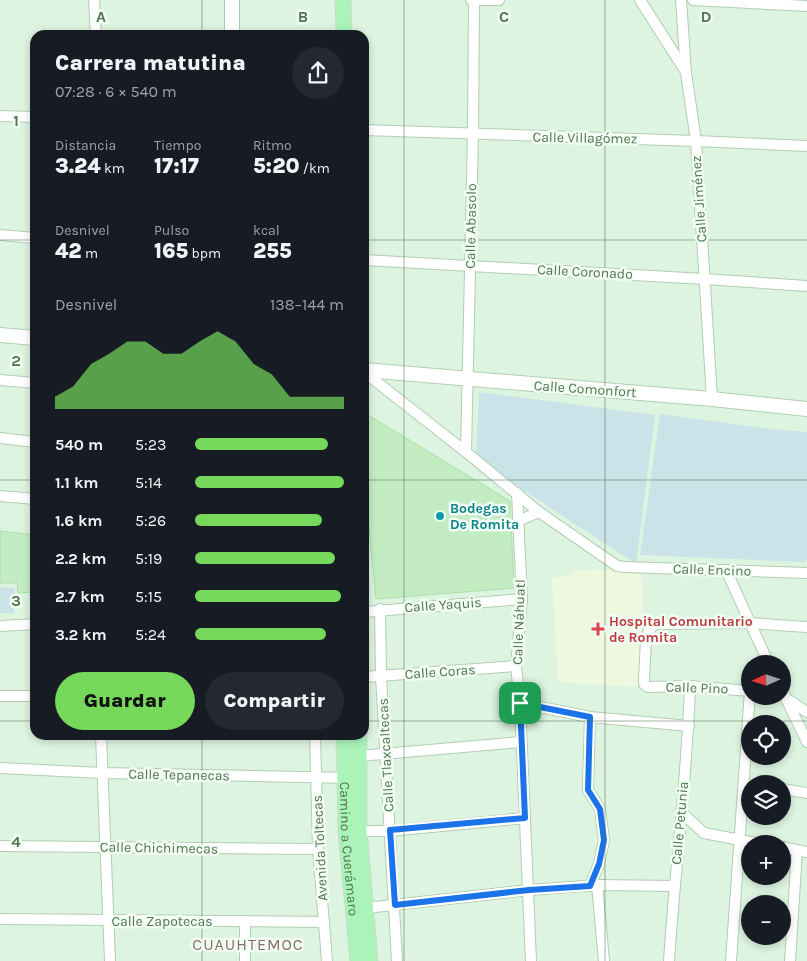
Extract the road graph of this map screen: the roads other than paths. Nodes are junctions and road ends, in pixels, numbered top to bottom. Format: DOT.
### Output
graph roads {
  1 [pos="94,0"];
  2 [pos="232,0"];
  3 [pos="343,0"];
  4 [pos="473,0"];
  5 [pos="499,0"];
  6 [pos="640,0"];
  7 [pos="681,0"];
  8 [pos="693,0"];
  9 [pos="807,6"];
  10 [pos="96,30"];
  11 [pos="232,30"];
  12 [pos="344,30"];
  13 [pos="686,73"];
  14 [pos="0,116"];
  15 [pos="30,117"];
  16 [pos="369,130"];
  17 [pos="473,135"];
  18 [pos="696,141"];
  19 [pos="807,146"];
  20 [pos="0,235"];
  21 [pos="30,238"];
  22 [pos="369,260"];
  23 [pos="470,266"];
  24 [pos="705,279"];
  25 [pos="807,286"];
  26 [pos="0,335"];
  27 [pos="30,338"];
  28 [pos="369,371"];
  29 [pos="369,375"];
  30 [pos="0,380"];
  31 [pos="469,380"];
  32 [pos="30,383"];
  33 [pos="712,399"];
  34 [pos="807,409"];
  35 [pos="0,438"];
  36 [pos="30,441"];
  37 [pos="466,452"];
  38 [pos="517,493"];
  39 [pos="0,496"];
  40 [pos="30,499"];
  41 [pos="539,512"];
  42 [pos="518,521"];
  43 [pos="726,570"];
  44 [pos="806,576"];
  45 [pos="522,599"];
  46 [pos="380,610"];
  47 [pos="369,611"];
  48 [pos="749,623"];
  49 [pos="30,624"];
  50 [pos="0,626"];
  51 [pos="807,627"];
  52 [pos="765,655"];
  53 [pos="516,666"];
  54 [pos="381,676"];
  55 [pos="369,677"];
  56 [pos="690,686"];
  57 [pos="741,690"];
  58 [pos="0,696"];
  59 [pos="30,696"];
  60 [pos="791,699"];
  61 [pos="520,703"];
  62 [pos="750,705"];
  63 [pos="790,705"];
  64 [pos="807,712"];
  65 [pos="590,717"];
  66 [pos="689,726"];
  67 [pos="100,740"];
  68 [pos="315,740"];
  69 [pos="345,740"];
  70 [pos="358,740"];
  71 [pos="521,742"];
  72 [pos="807,742"];
  73 [pos="387,754"];
  74 [pos="359,756"];
  75 [pos="0,768"];
  76 [pos="102,773"];
  77 [pos="747,775"];
  78 [pos="316,777"];
  79 [pos="352,778"];
  80 [pos="791,790"];
  81 [pos="807,793"];
  82 [pos="681,812"];
  83 [pos="525,818"];
  84 [pos="742,825"];
  85 [pos="390,830"];
  86 [pos="353,831"];
  87 [pos="740,840"];
  88 [pos="0,846"];
  89 [pos="106,847"];
  90 [pos="318,849"];
  91 [pos="802,851"];
  92 [pos="594,885"];
  93 [pos="674,886"];
  94 [pos="529,890"];
  95 [pos="395,905"];
  96 [pos="366,908"];
  97 [pos="0,920"];
  98 [pos="109,921"];
  99 [pos="245,921"];
  100 [pos="324,922"];
  101 [pos="110,961"];
  102 [pos="245,961"];
  103 [pos="327,961"];
  104 [pos="358,961"];
  105 [pos="370,961"];
  106 [pos="397,961"];
  107 [pos="531,961"];
  108 [pos="604,961"];
  109 [pos="669,961"];
  110 [pos="731,961"];
  111 [pos="790,961"];
  1 -- 10 [label="street"];
  2 -- 11 [label="street"];
  3 -- 12 [label="main road"];
  4 -- 5 [label="street"];
  4 -- 17 [label="street, Calle Abasolo"];
  6 -- 13 [label="street"];
  7 -- 13 [label="street, Calle Jiménez"];
  8 -- 9 [label="street"];
  13 -- 18 [label="street, Calle Jiménez"];
  14 -- 15 [label="street"];
  16 -- 17 [label="street, Calle Villagómez"];
  17 -- 18 [label="street, Calle Villagómez"];
  17 -- 23 [label="street, Calle Abasolo"];
  18 -- 19 [label="street, Calle Villagómez"];
  18 -- 24 [label="street, Calle Jiménez"];
  20 -- 21 [label="street"];
  22 -- 23 [label="street, Calle Coronado"];
  23 -- 24 [label="street, Calle Coronado"];
  23 -- 31 [label="street, Calle Abasolo"];
  24 -- 25 [label="street, Calle Coronado"];
  24 -- 33 [label="street, Calle Jiménez"];
  26 -- 27 [label="street"];
  28 -- 31 [label="street, Calle Comonfort"];
  29 -- 37 [label="street"];
  30 -- 32 [label="street"];
  31 -- 33 [label="street, Calle Comonfort"];
  31 -- 37 [label="street, Calle Abasolo"];
  33 -- 34 [label="street, Calle Comonfort"];
  35 -- 36 [label="street"];
  37 -- 38 [label="street"];
  38 -- 41 [label="street"];
  38 -- 42 [label="street, Calle Náhuatl"];
  39 -- 40 [label="street"];
  41 -- 42 [label="street"];
  41 -- 43 [label="street, Calle Encino"];
  42 -- 45 [label="street, Calle Náhuatl"];
  43 -- 44 [label="street, Calle Encino"];
  43 -- 48 [label="street"];
  45 -- 46 [label="street, Calle Yaquis"];
  45 -- 53 [label="street, Calle Náhuatl"];
  46 -- 47 [label="street, Calle Yaquis"];
  46 -- 54 [label="street, Calle Tlaxcaltecas"];
  48 -- 51 [label="street"];
  48 -- 52 [label="street"];
  48 -- 56 [label="street, Calle Pino"];
  49 -- 50 [label="street"];
  53 -- 54 [label="street, Calle Coras"];
  53 -- 61 [label="street, Calle Náhuatl"];
  54 -- 55 [label="street, Calle Coras"];
  54 -- 73 [label="street, Calle Tlaxcaltecas"];
  56 -- 57 [label="street, Calle Pino"];
  56 -- 66 [label="street, Calle Petunia"];
  58 -- 59 [label="street"];
  60 -- 64 [label="street"];
  61 -- 65 [label="street"];
  61 -- 71 [label="street, Calle Náhuatl"];
  62 -- 77 [label="street"];
  63 -- 72 [label="street"];
  65 -- 66 [label="street"];
  65 -- 92 [label="street"];
  66 -- 82 [label="street, Calle Petunia"];
  67 -- 76 [label="street"];
  68 -- 78 [label="street, Avenida Toltecas"];
  69 -- 79 [label="main road, Camino a Cuerámaro"];
  70 -- 74 [label="main road, Camino a Cuerámaro"];
  71 -- 73 [label="street"];
  71 -- 83 [label="street, Calle Náhuatl"];
  73 -- 74 [label="street"];
  73 -- 85 [label="street, Calle Tlaxcaltecas"];
  74 -- 79 [label="main road, Camino a Cuerámaro"];
  75 -- 76 [label="street, Calle Tepanecas"];
  76 -- 78 [label="street, Calle Tepanecas"];
  76 -- 89 [label="street"];
  78 -- 79 [label="street, Calle Tepanecas"];
  78 -- 90 [label="street, Avenida Toltecas"];
  79 -- 86 [label="main road, Camino a Cuerámaro"];
  80 -- 81 [label="street"];
  82 -- 87 [label="street"];
  82 -- 93 [label="street, Calle Petunia"];
  83 -- 85 [label="street"];
  83 -- 94 [label="street, Calle Náhuatl"];
  84 -- 87 [label="street"];
  85 -- 86 [label="street"];
  85 -- 95 [label="street, Calle Tlaxcaltecas"];
  86 -- 96 [label="main road, Camino a Cuerámaro"];
  86 -- 104 [label="main road, Camino a Cuerámaro"];
  87 -- 110 [label="street"];
  88 -- 89 [label="street, Calle Chichimecas"];
  89 -- 90 [label="street, Calle Chichimecas"];
  89 -- 98 [label="street"];
  90 -- 100 [label="street, Avenida Toltecas"];
  91 -- 111 [label="street"];
  92 -- 93 [label="street"];
  92 -- 94 [label="street"];
  92 -- 108 [label="street"];
  93 -- 109 [label="street, Calle Petunia"];
  94 -- 95 [label="street"];
  94 -- 107 [label="street, Calle Náhuatl"];
  95 -- 96 [label="street"];
  95 -- 106 [label="street, Calle Tlaxcaltecas"];
  96 -- 105 [label="main road, Camino a Cuerámaro"];
  97 -- 98 [label="street, Calle Zapotecas"];
  98 -- 99 [label="street, Calle Zapotecas"];
  98 -- 101 [label="street"];
  99 -- 100 [label="street, Calle Zapotecas"];
  99 -- 102 [label="street"];
  100 -- 103 [label="street, Avenida Toltecas"];
}
